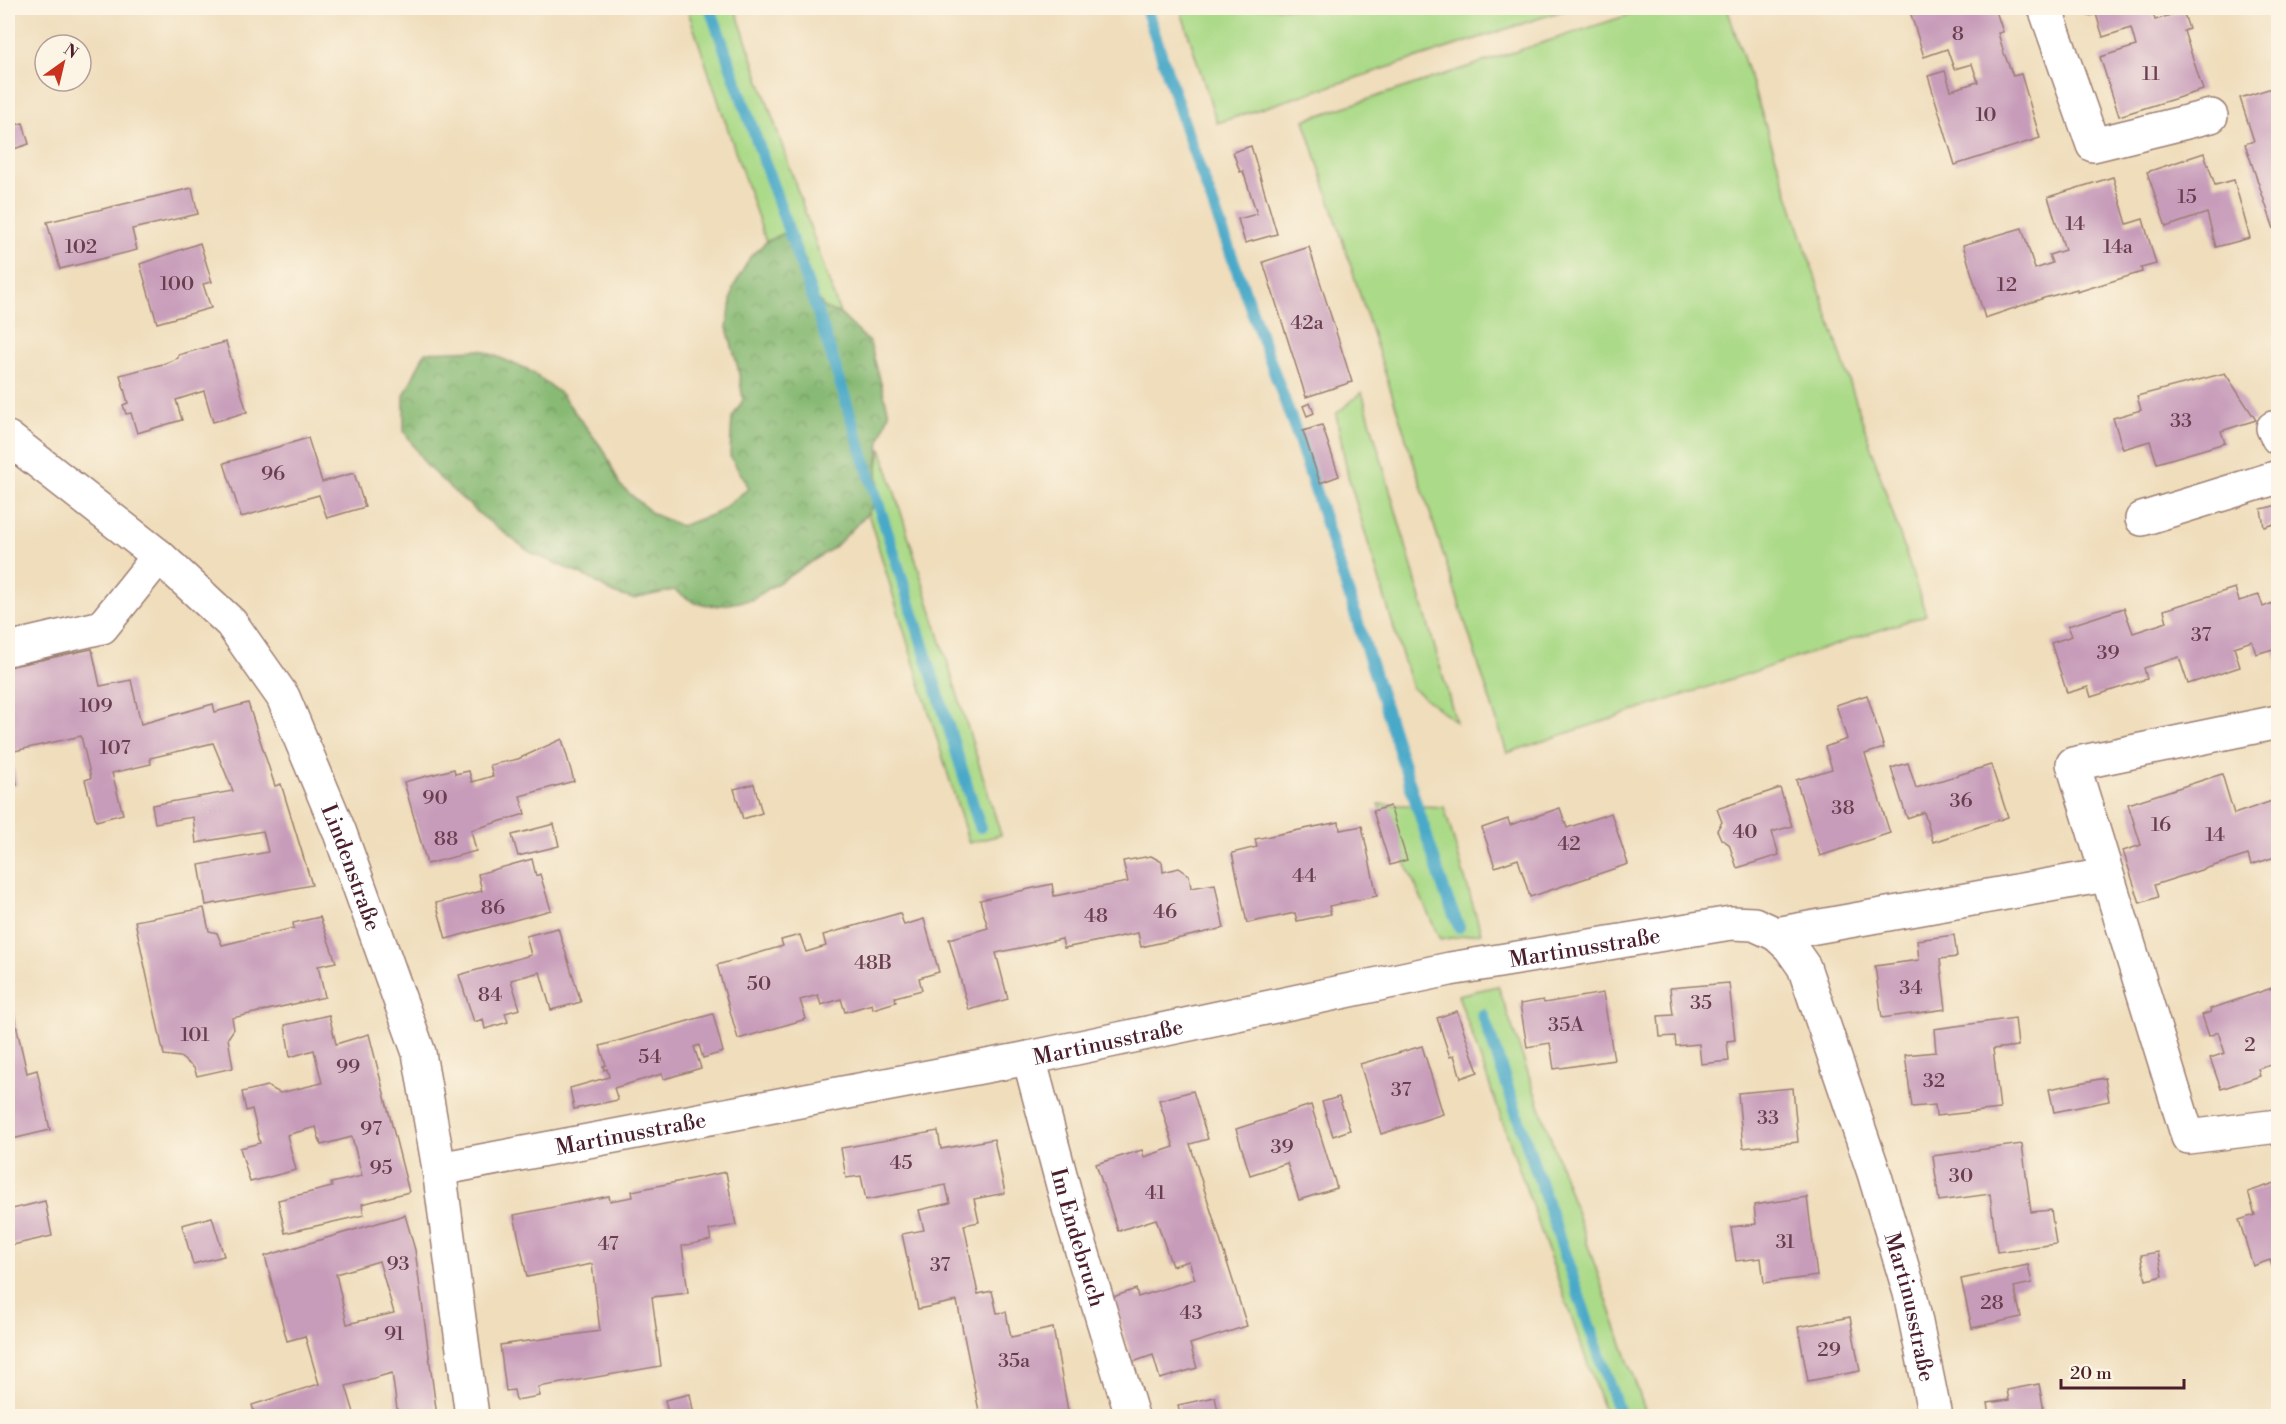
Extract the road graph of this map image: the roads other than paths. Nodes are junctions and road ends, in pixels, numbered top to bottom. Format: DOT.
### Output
graph roads {
  1 [pos="2045,8"];
  2 [pos="2211,116"];
  3 [pos="8,438"];
  4 [pos="2278,477"];
  5 [pos="2142,519"];
  6 [pos="159,556"];
  7 [pos="8,649"];
  8 [pos="2278,722"];
  9 [pos="2106,875"];
  10 [pos="1776,934"];
  11 [pos="1029,1058"];
  12 [pos="2278,1126"];
  13 [pos="439,1169"];
  14 [pos="472,1416"];
  15 [pos="1132,1416"];
  16 [pos="1935,1416"];
  1 -- 2 [label="street"];
  3 -- 6 [label="street, Lindenstraße"];
  4 -- 5 [label="street"];
  6 -- 7 [label="street"];
  6 -- 13 [label="street, Lindenstraße"];
  8 -- 9 [label="street"];
  9 -- 10 [label="street"];
  9 -- 12 [label="street"];
  10 -- 11 [label="street, Martinusstraße"];
  10 -- 16 [label="street, Martinusstraße"];
  11 -- 13 [label="street, Martinusstraße"];
  11 -- 15 [label="street, Im Endebruch"];
  13 -- 14 [label="street, Lindenstraße"];
}
